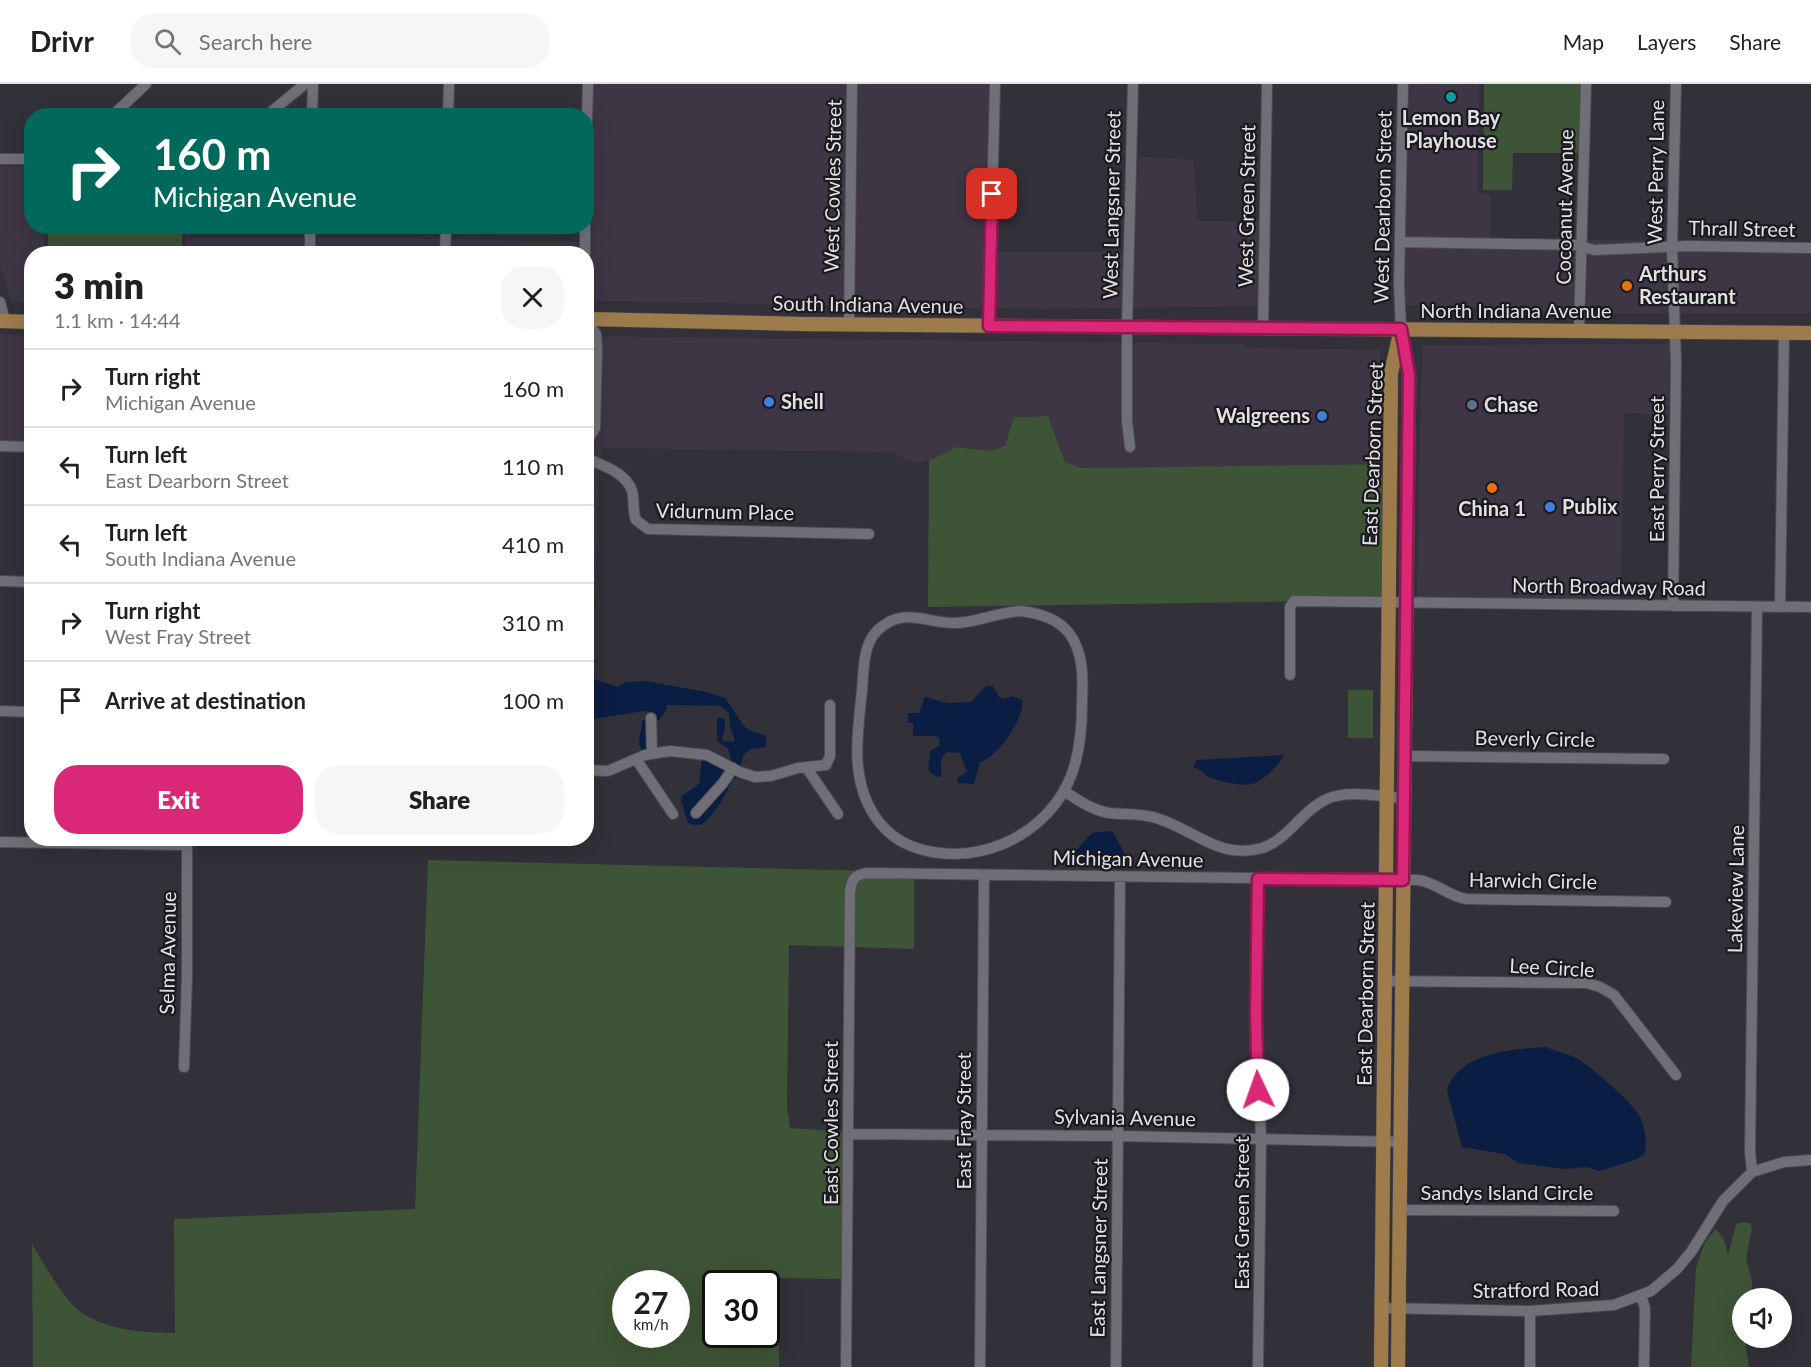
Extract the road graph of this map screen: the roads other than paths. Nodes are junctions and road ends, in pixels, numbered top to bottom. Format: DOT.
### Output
graph roads {
  1 [pos="146,84"];
  2 [pos="305,84"];
  3 [pos="313,84"];
  4 [pos="449,84"];
  5 [pos="588,84"];
  6 [pos="852,84"];
  7 [pos="995,84"];
  8 [pos="1133,84"];
  9 [pos="1267,84"];
  10 [pos="1403,84"];
  11 [pos="1586,84"];
  12 [pos="1676,84"];
  13 [pos="120,108"];
  14 [pos="276,108"];
  15 [pos="312,108"];
  16 [pos="448,108"];
  17 [pos="587,108"];
  18 [pos="0,159"];
  19 [pos="24,159"];
  20 [pos="1400,242"];
  21 [pos="1672,246"];
  22 [pos="1583,247"];
  23 [pos="1811,248"];
  24 [pos="0,302"];
  25 [pos="594,320"];
  26 [pos="2,321"];
  27 [pos="24,321"];
  28 [pos="849,324"];
  29 [pos="989,326"];
  30 [pos="1127,327"];
  31 [pos="1263,328"];
  32 [pos="1401,329"];
  33 [pos="594,330"];
  34 [pos="1579,330"];
  35 [pos="1674,332"];
  36 [pos="1784,333"];
  37 [pos="1811,333"];
  38 [pos="594,431"];
  39 [pos="0,447"];
  40 [pos="24,447"];
  41 [pos="1130,447"];
  42 [pos="594,462"];
  43 [pos="869,534"];
  44 [pos="0,581"];
  45 [pos="24,582"];
  46 [pos="1389,601"];
  47 [pos="1407,602"];
  48 [pos="1673,606"];
  49 [pos="1757,607"];
  50 [pos="1780,607"];
  51 [pos="1811,607"];
  52 [pos="1290,675"];
  53 [pos="830,705"];
  54 [pos="0,711"];
  55 [pos="24,712"];
  56 [pos="651,718"];
  57 [pos="652,753"];
  58 [pos="1405,756"];
  59 [pos="636,759"];
  60 [pos="1664,759"];
  61 [pos="806,767"];
  62 [pos="733,768"];
  63 [pos="594,770"];
  64 [pos="1064,791"];
  65 [pos="1387,797"];
  66 [pos="1404,798"];
  67 [pos="696,813"];
  68 [pos="673,814"];
  69 [pos="838,814"];
  70 [pos="0,843"];
  71 [pos="24,843"];
  72 [pos="187,846"];
  73 [pos="984,875"];
  74 [pos="1120,877"];
  75 [pos="853,879"];
  76 [pos="1258,879"];
  77 [pos="1387,880"];
  78 [pos="1403,880"];
  79 [pos="1666,902"];
  80 [pos="1385,981"];
  81 [pos="1402,982"];
  82 [pos="184,1067"];
  83 [pos="1676,1074"];
  84 [pos="849,1134"];
  85 [pos="981,1135"];
  86 [pos="1119,1136"];
  87 [pos="1261,1139"];
  88 [pos="1383,1142"];
  89 [pos="1400,1142"];
  90 [pos="1811,1160"];
  91 [pos="1752,1172"];
  92 [pos="1400,1210"];
  93 [pos="1614,1211"];
  94 [pos="1641,1296"];
  95 [pos="1382,1308"];
  96 [pos="1400,1308"];
  97 [pos="1530,1311"];
  98 [pos="846,1367"];
  99 [pos="980,1367"];
  100 [pos="1116,1367"];
  101 [pos="1258,1367"];
  102 [pos="1381,1367"];
  103 [pos="1398,1367"];
  104 [pos="1530,1367"];
  105 [pos="1644,1367"];
  1 -- 13 [label="street"];
  2 -- 14 [label="street"];
  3 -- 15 [label="street"];
  4 -- 16 [label="street"];
  5 -- 17 [label="street"];
  6 -- 28 [label="street, West Cowles Street"];
  7 -- 29 [label="street"];
  8 -- 30 [label="street, West Langsner Street"];
  9 -- 31 [label="street, West Green Street"];
  10 -- 20 [label="street, West Dearborn Street"];
  11 -- 22 [label="street, Cocoanut Avenue"];
  12 -- 21 [label="street, West Perry Lane"];
  18 -- 19 [label="street"];
  20 -- 22 [label="street, Thrall Street"];
  20 -- 32 [label="street, West Dearborn Street"];
  21 -- 22 [label="street, Thrall Street"];
  21 -- 23 [label="street, Thrall Street"];
  21 -- 35 [label="street, West Perry Lane"];
  22 -- 34 [label="street, Cocoanut Avenue"];
  24 -- 26 [label="street"];
  25 -- 28 [label="main road, South Indiana Avenue"];
  26 -- 27 [label="main road"];
  28 -- 29 [label="main road, South Indiana Avenue"];
  29 -- 30 [label="main road, South Indiana Avenue"];
  30 -- 31 [label="main road, South Indiana Avenue"];
  30 -- 41 [label="street"];
  31 -- 32 [label="main road, South Indiana Avenue"];
  32 -- 34 [label="main road, North Indiana Avenue"];
  32 -- 46 [label="main road, East Dearborn Street"];
  32 -- 47 [label="main road, East Dearborn Street"];
  33 -- 38 [label="street"];
  34 -- 35 [label="main road, North Indiana Avenue"];
  35 -- 36 [label="main road, North Indiana Avenue"];
  35 -- 48 [label="street, East Perry Street"];
  36 -- 37 [label="main road, North Indiana Avenue"];
  36 -- 50 [label="street"];
  39 -- 40 [label="street"];
  42 -- 43 [label="street, Vidurnum Place"];
  44 -- 45 [label="street"];
  46 -- 47 [label="street, North Broadway Road"];
  46 -- 52 [label="street, North Broadway Road"];
  46 -- 65 [label="main road, East Dearborn Street"];
  47 -- 48 [label="street, North Broadway Road"];
  47 -- 58 [label="main road, East Dearborn Street"];
  48 -- 49 [label="street, North Broadway Road"];
  49 -- 50 [label="street, North Broadway Road"];
  49 -- 91 [label="street, Lakeview Lane"];
  50 -- 51 [label="street, North Broadway Road"];
  53 -- 61 [label="street"];
  54 -- 55 [label="street"];
  56 -- 57 [label="street"];
  57 -- 59 [label="street"];
  57 -- 62 [label="street"];
  58 -- 60 [label="street, Beverly Circle"];
  58 -- 66 [label="main road, East Dearborn Street"];
  59 -- 63 [label="street"];
  59 -- 68 [label="street"];
  61 -- 62 [label="street"];
  61 -- 69 [label="street"];
  62 -- 67 [label="street"];
  64 -- 64 [label="street"];
  64 -- 65 [label="street"];
  65 -- 66 [label="street"];
  65 -- 77 [label="main road, East Dearborn Street"];
  66 -- 78 [label="main road, East Dearborn Street"];
  70 -- 71 [label="street"];
  72 -- 82 [label="street, Selma Avenue"];
  73 -- 74 [label="street, Michigan Avenue"];
  73 -- 75 [label="street, Michigan Avenue"];
  73 -- 85 [label="street, East Fray Street"];
  74 -- 76 [label="street, Michigan Avenue"];
  74 -- 86 [label="street, East Langsner Street"];
  75 -- 84 [label="street, East Cowles Street"];
  76 -- 77 [label="street, Michigan Avenue"];
  76 -- 87 [label="street, East Green Street"];
  77 -- 78 [label="street, Michigan Avenue"];
  77 -- 80 [label="main road, East Dearborn Street"];
  78 -- 79 [label="street, Harwich Circle"];
  78 -- 81 [label="main road, East Dearborn Street"];
  80 -- 81 [label="street, Lee Circle"];
  80 -- 88 [label="main road, East Dearborn Street"];
  81 -- 83 [label="street, Lee Circle"];
  81 -- 89 [label="main road, East Dearborn Street"];
  84 -- 85 [label="street, Sylvania Avenue"];
  84 -- 98 [label="street, East Cowles Street"];
  85 -- 86 [label="street, Sylvania Avenue"];
  85 -- 99 [label="street, East Fray Street"];
  86 -- 87 [label="street, Sylvania Avenue"];
  86 -- 100 [label="street, East Langsner Street"];
  87 -- 88 [label="street, Sylvania Avenue"];
  87 -- 101 [label="street, East Green Street"];
  88 -- 89 [label="street, Sylvania Avenue"];
  88 -- 95 [label="main road, East Dearborn Street"];
  89 -- 92 [label="main road, East Dearborn Street"];
  90 -- 91 [label="street, Stratford Road"];
  91 -- 94 [label="street, Stratford Road"];
  92 -- 93 [label="street, Sandys Island Circle"];
  92 -- 96 [label="main road, East Dearborn Street"];
  94 -- 97 [label="street, Stratford Road"];
  94 -- 105 [label="street"];
  95 -- 96 [label="street, Stratford Road"];
  95 -- 102 [label="main road, East Dearborn Street"];
  96 -- 97 [label="street, Stratford Road"];
  96 -- 103 [label="main road, East Dearborn Street"];
  97 -- 104 [label="street"];
}
